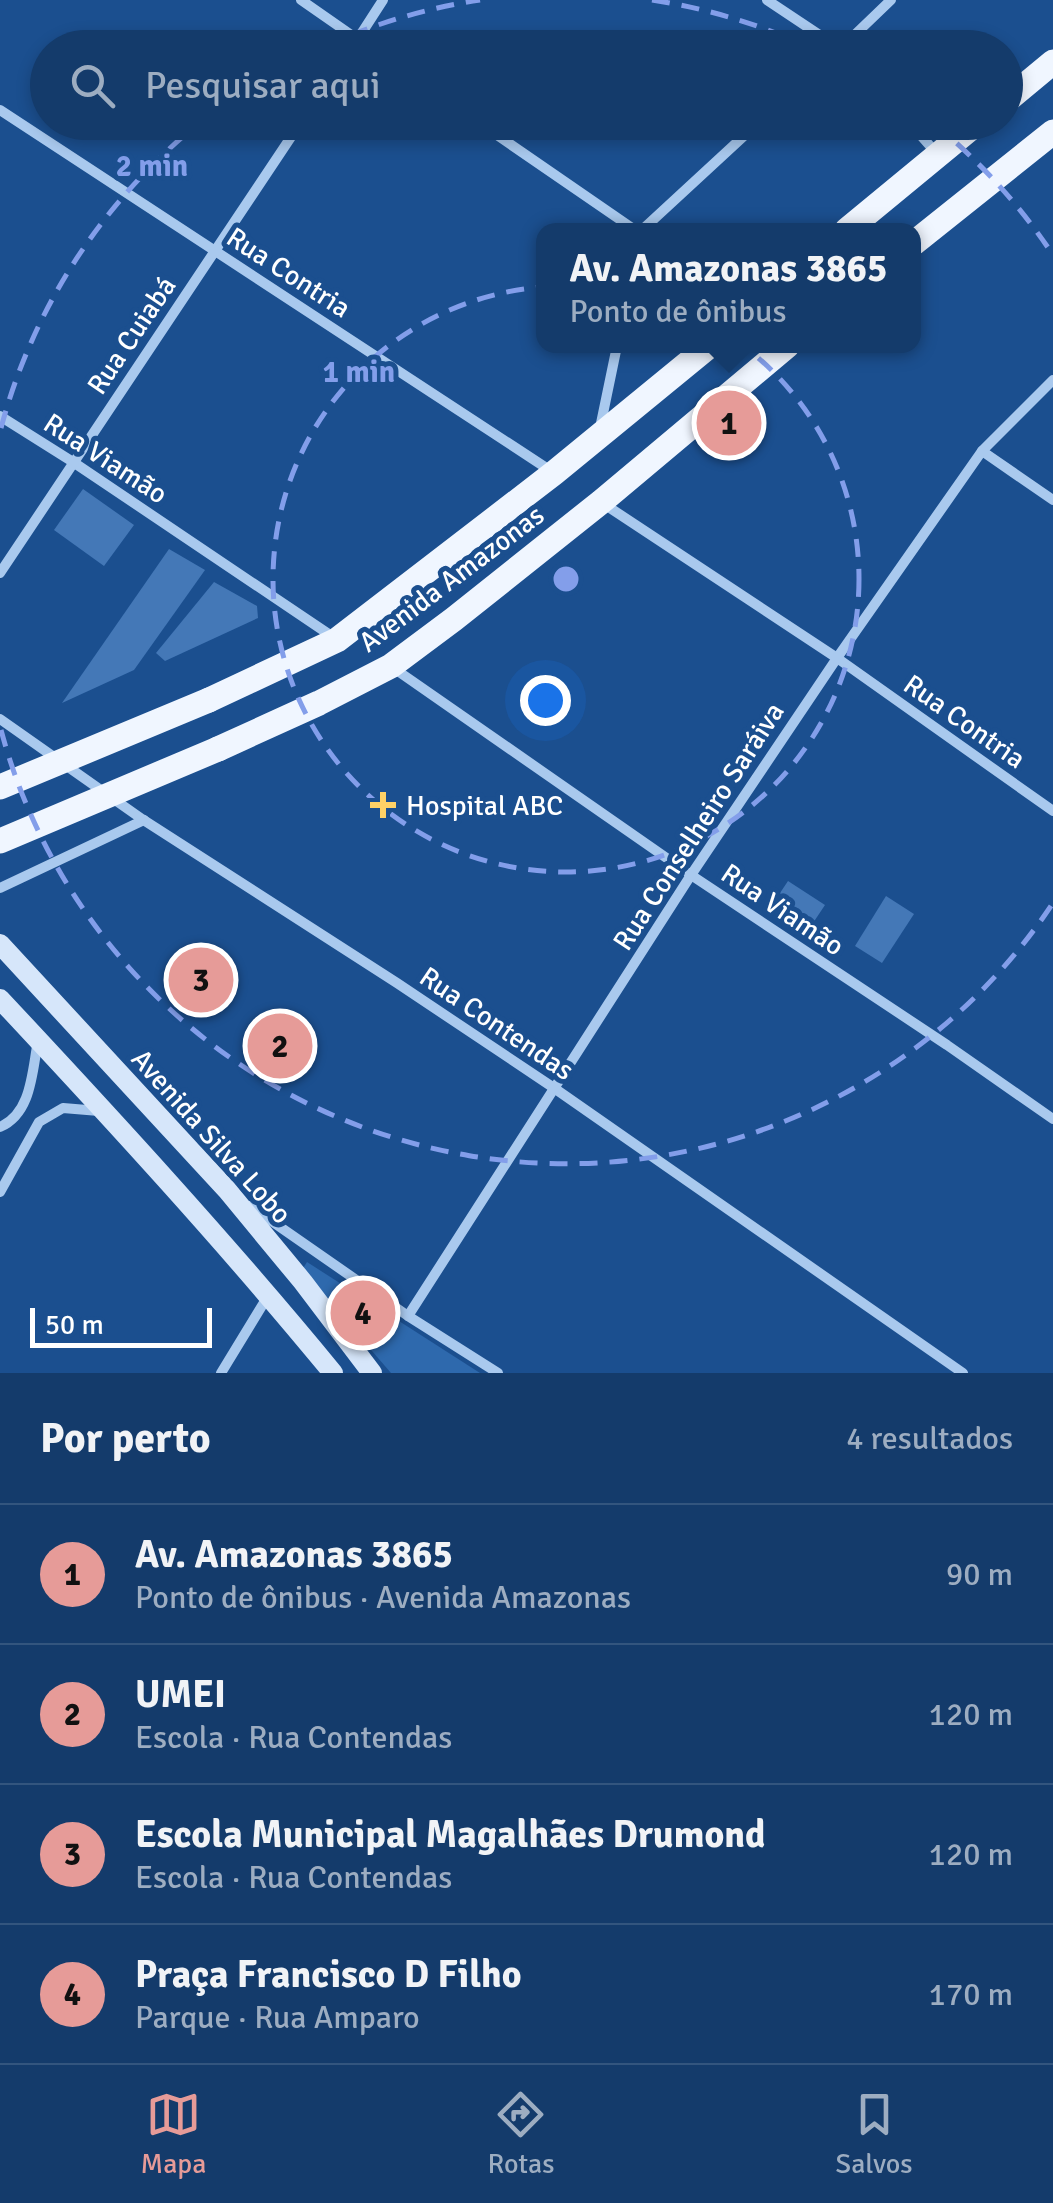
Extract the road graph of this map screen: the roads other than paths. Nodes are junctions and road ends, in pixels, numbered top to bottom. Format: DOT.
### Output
graph roads {
  1 [pos="301,0"];
  2 [pos="384,0"];
  3 [pos="768,0"];
  4 [pos="891,0"];
  5 [pos="338,30"];
  6 [pos="363,30"];
  7 [pos="813,30"];
  8 [pos="859,30"];
  9 [pos="1053,62"];
  10 [pos="1023,87"];
  11 [pos="0,110"];
  12 [pos="30,130"];
  13 [pos="1053,132"];
  14 [pos="46,140"];
  15 [pos="289,140"];
  16 [pos="505,140"];
  17 [pos="740,140"];
  18 [pos="925,140"];
  19 [pos="956,140"];
  20 [pos="938,155"];
  21 [pos="628,223"];
  22 [pos="646,223"];
  23 [pos="855,223"];
  24 [pos="921,237"];
  25 [pos="215,250"];
  26 [pos="615,353"];
  27 [pos="700,353"];
  28 [pos="779,353"];
  29 [pos="1053,380"];
  30 [pos="0,416"];
  31 [pos="598,437"];
  32 [pos="982,451"];
  33 [pos="73,462"];
  34 [pos="554,473"];
  35 [pos="1053,500"];
  36 [pos="601,502"];
  37 [pos="0,573"];
  38 [pos="336,640"];
  39 [pos="837,658"];
  40 [pos="391,666"];
  41 [pos="0,719"];
  42 [pos="0,786"];
  43 [pos="1053,810"];
  44 [pos="144,820"];
  45 [pos="0,841"];
  46 [pos="691,874"];
  47 [pos="0,888"];
  48 [pos="0,944"];
  49 [pos="0,999"];
  50 [pos="38,1040"];
  51 [pos="554,1088"];
  52 [pos="104,1111"];
  53 [pos="1053,1119"];
  54 [pos="0,1128"];
  55 [pos="1,1188"];
  56 [pos="227,1190"];
  57 [pos="303,1282"];
  58 [pos="269,1295"];
  59 [pos="408,1316"];
  60 [pos="221,1373"];
  61 [pos="332,1373"];
  62 [pos="372,1373"];
  63 [pos="498,1373"];
  64 [pos="963,1373"];
  1 -- 5 [label="street"];
  2 -- 6 [label="street"];
  3 -- 7 [label="street"];
  4 -- 8 [label="street"];
  9 -- 10 [label="main road"];
  11 -- 12 [label="street, Rua Contria"];
  13 -- 24 [label="main road"];
  14 -- 25 [label="street, Rua Contria"];
  15 -- 25 [label="street, Rua Cuiabá"];
  16 -- 21 [label="street"];
  17 -- 22 [label="street"];
  18 -- 20 [label="street"];
  19 -- 20 [label="main road"];
  20 -- 23 [label="main road"];
  25 -- 33 [label="street, Rua Cuiabá"];
  25 -- 34 [label="street, Rua Contria"];
  26 -- 31 [label="street"];
  27 -- 31 [label="main road, Avenida Amazonas"];
  28 -- 36 [label="main road, Avenida Amazonas"];
  29 -- 32 [label="street, Rua Conselheiro Saráiva"];
  30 -- 33 [label="street, Rua Viamão"];
  31 -- 34 [label="main road, Avenida Amazonas"];
  32 -- 35 [label="street"];
  32 -- 39 [label="street, Rua Conselheiro Saráiva"];
  33 -- 37 [label="street, Rua Cuiabá"];
  33 -- 38 [label="street, Rua Viamão"];
  34 -- 38 [label="main road, Avenida Amazonas"];
  36 -- 39 [label="street, Rua Contria"];
  36 -- 40 [label="main road, Avenida Amazonas"];
  38 -- 42 [label="main road, Avenida Amazonas, bridge"];
  39 -- 43 [label="street, Rua Contria"];
  39 -- 46 [label="street, Rua Conselheiro Saráiva"];
  40 -- 45 [label="main road, Avenida Amazonas, bridge"];
  40 -- 46 [label="street, Rua Viamão"];
  41 -- 44 [label="street, Rua Contendas"];
  44 -- 47 [label="street"];
  44 -- 51 [label="street, Rua Contendas"];
  46 -- 51 [label="street, Rua Conselheiro Saráiva"];
  46 -- 53 [label="street, Rua Viamão"];
  48 -- 56 [label="main road, Avenida Silva Lobo"];
  49 -- 50 [label="main road"];
  50 -- 52 [label="main road"];
  50 -- 54 [label="street"];
  51 -- 59 [label="street, Rua Conselheiro Saráiva"];
  51 -- 64 [label="street, Rua Contendas"];
  52 -- 55 [label="street"];
  52 -- 58 [label="main road"];
  56 -- 57 [label="main road, Avenida Silva Lobo"];
  56 -- 59 [label="street"];
  57 -- 58 [label="main road"];
  57 -- 62 [label="main road, Avenida Silva Lobo"];
  58 -- 60 [label="street"];
  58 -- 61 [label="main road"];
  59 -- 63 [label="street"];
}
